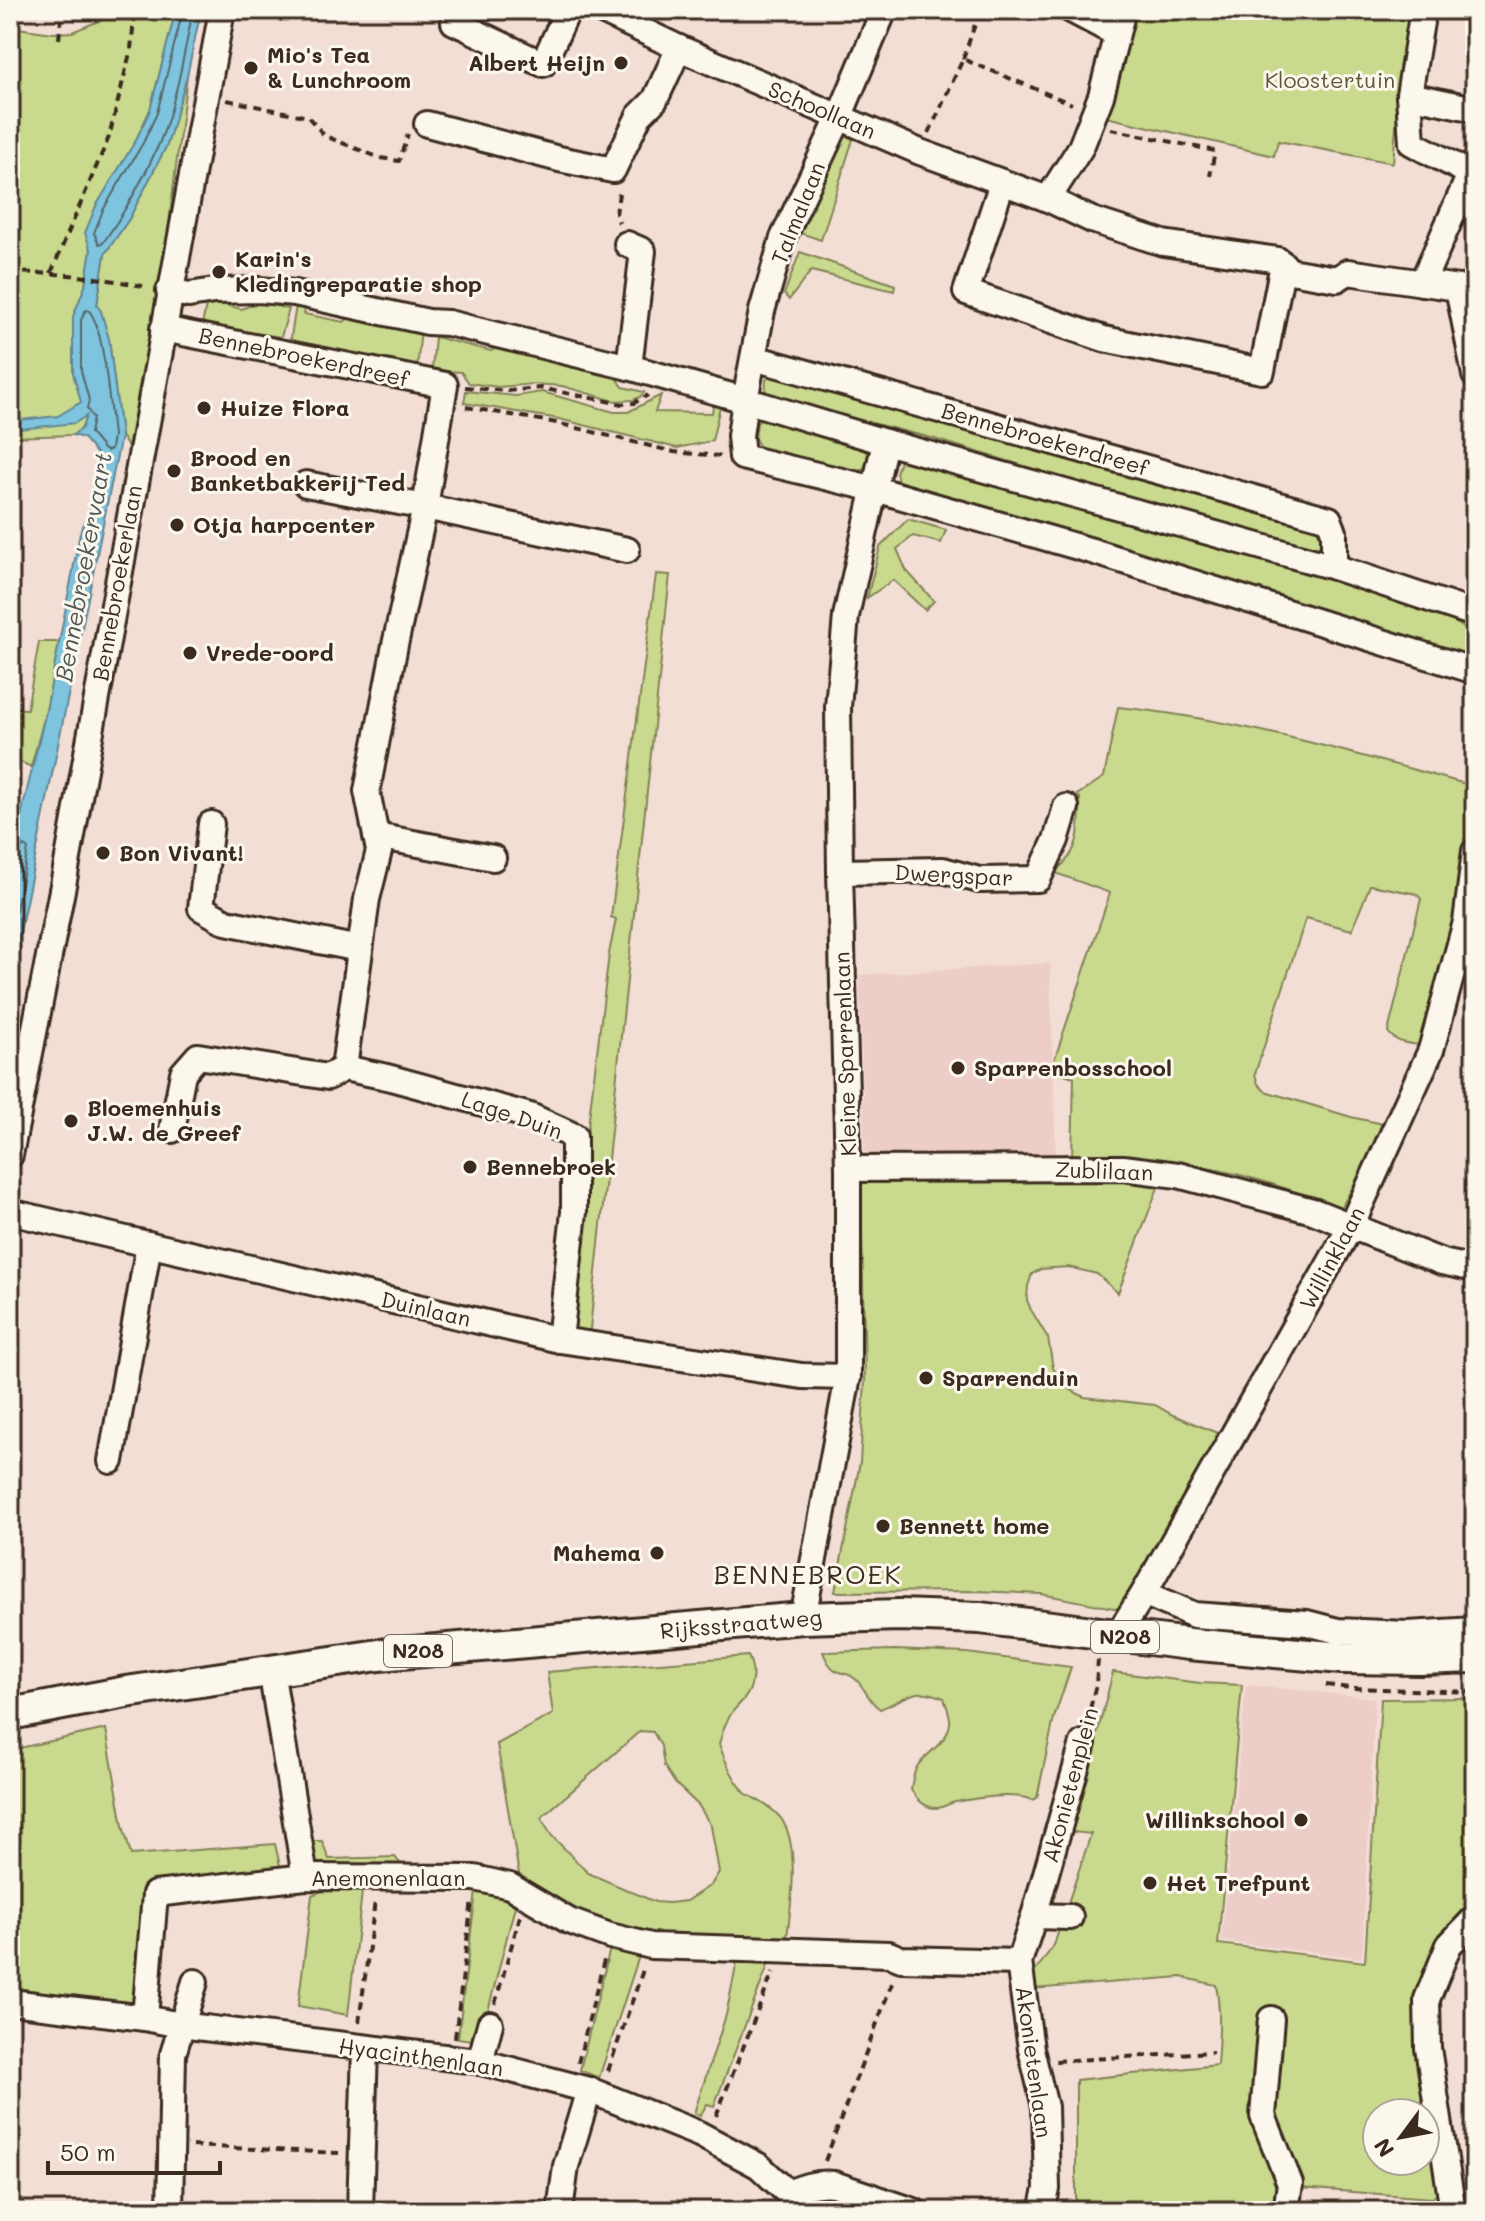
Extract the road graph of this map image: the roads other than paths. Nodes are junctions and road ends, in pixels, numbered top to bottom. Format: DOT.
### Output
graph roads {
  1 [pos="222,10"];
  2 [pos="459,10"];
  3 [pos="568,10"];
  4 [pos="600,10"];
  5 [pos="884,10"];
  6 [pos="1071,10"];
  7 [pos="1123,10"];
  8 [pos="1423,10"];
  9 [pos="1107,29"];
  10 [pos="679,48"];
  11 [pos="1409,95"];
  12 [pos="1475,109"];
  13 [pos="839,118"];
  14 [pos="427,124"];
  15 [pos="1472,168"];
  16 [pos="1002,183"];
  17 [pos="1048,199"];
  18 [pos="627,244"];
  19 [pos="1283,264"];
  20 [pos="1422,283"];
  21 [pos="1467,287"];
  22 [pos="169,291"];
  23 [pos="163,329"];
  24 [pos="754,358"];
  25 [pos="624,365"];
  26 [pos="1475,375"];
  27 [pos="745,400"];
  28 [pos="885,442"];
  29 [pos="306,484"];
  30 [pos="875,489"];
  31 [pos="425,507"];
  32 [pos="627,550"];
  33 [pos="1334,567"];
  34 [pos="1475,614"];
  35 [pos="1475,671"];
  36 [pos="1066,807"];
  37 [pos="211,824"];
  38 [pos="376,836"];
  39 [pos="1475,851"];
  40 [pos="493,858"];
  41 [pos="840,872"];
  42 [pos="359,949"];
  43 [pos="344,1068"];
  44 [pos="172,1130"];
  45 [pos="10,1155"];
  46 [pos="848,1169"];
  47 [pos="10,1212"];
  48 [pos="1351,1226"];
  49 [pos="149,1244"];
  50 [pos="1475,1269"];
  51 [pos="560,1340"];
  52 [pos="848,1377"];
  53 [pos="111,1461"];
  54 [pos="1144,1593"];
  55 [pos="803,1618"];
  56 [pos="1475,1630"];
  57 [pos="1108,1645"];
  58 [pos="1475,1657"];
  59 [pos="274,1688"];
  60 [pos="10,1714"];
  61 [pos="1083,1743"];
  62 [pos="305,1877"];
  63 [pos="1034,1916"];
  64 [pos="1070,1917"];
  65 [pos="1475,1918"];
  66 [pos="1019,1962"];
  67 [pos="195,1982"];
  68 [pos="10,2002"];
  69 [pos="145,2018"];
  70 [pos="1271,2019"];
  71 [pos="490,2024"];
  72 [pos="180,2025"];
  73 [pos="360,2040"];
  74 [pos="480,2062"];
  75 [pos="592,2085"];
  76 [pos="787,2202"];
  77 [pos="170,2211"];
  78 [pos="360,2211"];
  79 [pos="560,2211"];
  80 [pos="914,2211"];
  81 [pos="1042,2211"];
  82 [pos="1286,2211"];
  83 [pos="1453,2211"];
  1 -- 22 [label="street, Bennebroekerlaan"];
  2 -- 3 [label="street"];
  4 -- 10 [label="street, Schoollaan"];
  5 -- 13 [label="street, Talmalaan"];
  6 -- 9 [label="street"];
  7 -- 17 [label="street"];
  8 -- 11 [label="street"];
  10 -- 13 [label="street, Schoollaan"];
  10 -- 14 [label="street"];
  11 -- 12 [label="street"];
  11 -- 15 [label="street"];
  13 -- 16 [label="street, Schoollaan"];
  13 -- 24 [label="street, Talmalaan"];
  15 -- 20 [label="street"];
  16 -- 17 [label="street, Schoollaan"];
  16 -- 19 [label="street"];
  17 -- 19 [label="street, Schoollaan"];
  18 -- 25 [label="street"];
  19 -- 20 [label="street, Schoollaan"];
  20 -- 21 [label="street, Schoollaan"];
  21 -- 26 [label="street"];
  22 -- 23 [label="street, Bennebroekerlaan"];
  22 -- 25 [label="street, Bennebroekerdreef"];
  23 -- 31 [label="street, Bennebroekerdreef"];
  23 -- 45 [label="street, Bennebroekerlaan"];
  24 -- 27 [label="street"];
  24 -- 33 [label="street, Bennebroekerdreef"];
  25 -- 27 [label="street, Bennebroekerdreef"];
  27 -- 28 [label="street, Bennebroekerdreef"];
  27 -- 30 [label="street"];
  28 -- 30 [label="street"];
  28 -- 33 [label="street, Bennebroekerdreef"];
  29 -- 31 [label="street"];
  30 -- 35 [label="street"];
  30 -- 41 [label="street, Kleine Sparrenlaan"];
  31 -- 32 [label="street"];
  31 -- 38 [label="street"];
  33 -- 34 [label="street, Bennebroekerdreef"];
  36 -- 41 [label="street, Dwergspar"];
  37 -- 42 [label="street"];
  38 -- 40 [label="street"];
  38 -- 42 [label="street"];
  39 -- 48 [label="street, Willinklaan"];
  41 -- 46 [label="street, Kleine Sparrenlaan"];
  42 -- 43 [label="street"];
  43 -- 44 [label="street, Lage Duin"];
  43 -- 51 [label="street, Lage Duin"];
  46 -- 48 [label="street, Zublilaan"];
  46 -- 52 [label="street, Kleine Sparrenlaan"];
  47 -- 49 [label="street, Duinlaan"];
  48 -- 50 [label="street, Zublilaan"];
  48 -- 54 [label="street, Willinklaan"];
  49 -- 51 [label="street, Duinlaan"];
  49 -- 53 [label="street"];
  51 -- 52 [label="street, Duinlaan"];
  52 -- 55 [label="street, Kleine Sparrenlaan"];
  54 -- 56 [label="street"];
  54 -- 57 [label="street, Willinklaan"];
  55 -- 57 [label="main road, Rijksstraatweg / N208"];
  55 -- 60 [label="main road, Rijksstraatweg / N208"];
  57 -- 58 [label="main road, Rijksstraatweg / N208"];
  59 -- 62 [label="street"];
  61 -- 63 [label="street, Akonietenplein"];
  62 -- 66 [label="street, Anemonenlaan"];
  62 -- 69 [label="street, Anemonenlaan"];
  63 -- 64 [label="street"];
  63 -- 66 [label="street, Akonietenplein"];
  65 -- 83 [label="street"];
  66 -- 81 [label="street, Akonietenlaan"];
  67 -- 72 [label="street"];
  68 -- 69 [label="street, Hyacinthenlaan"];
  69 -- 72 [label="street, Hyacinthenlaan"];
  70 -- 82 [label="street"];
  71 -- 74 [label="street"];
  72 -- 73 [label="street, Hyacinthenlaan"];
  72 -- 77 [label="street"];
  73 -- 74 [label="street, Hyacinthenlaan"];
  73 -- 78 [label="street"];
  74 -- 75 [label="street, Hyacinthenlaan"];
  75 -- 76 [label="street, Hyacinthenlaan"];
  75 -- 79 [label="street"];
  76 -- 80 [label="street"];
}
